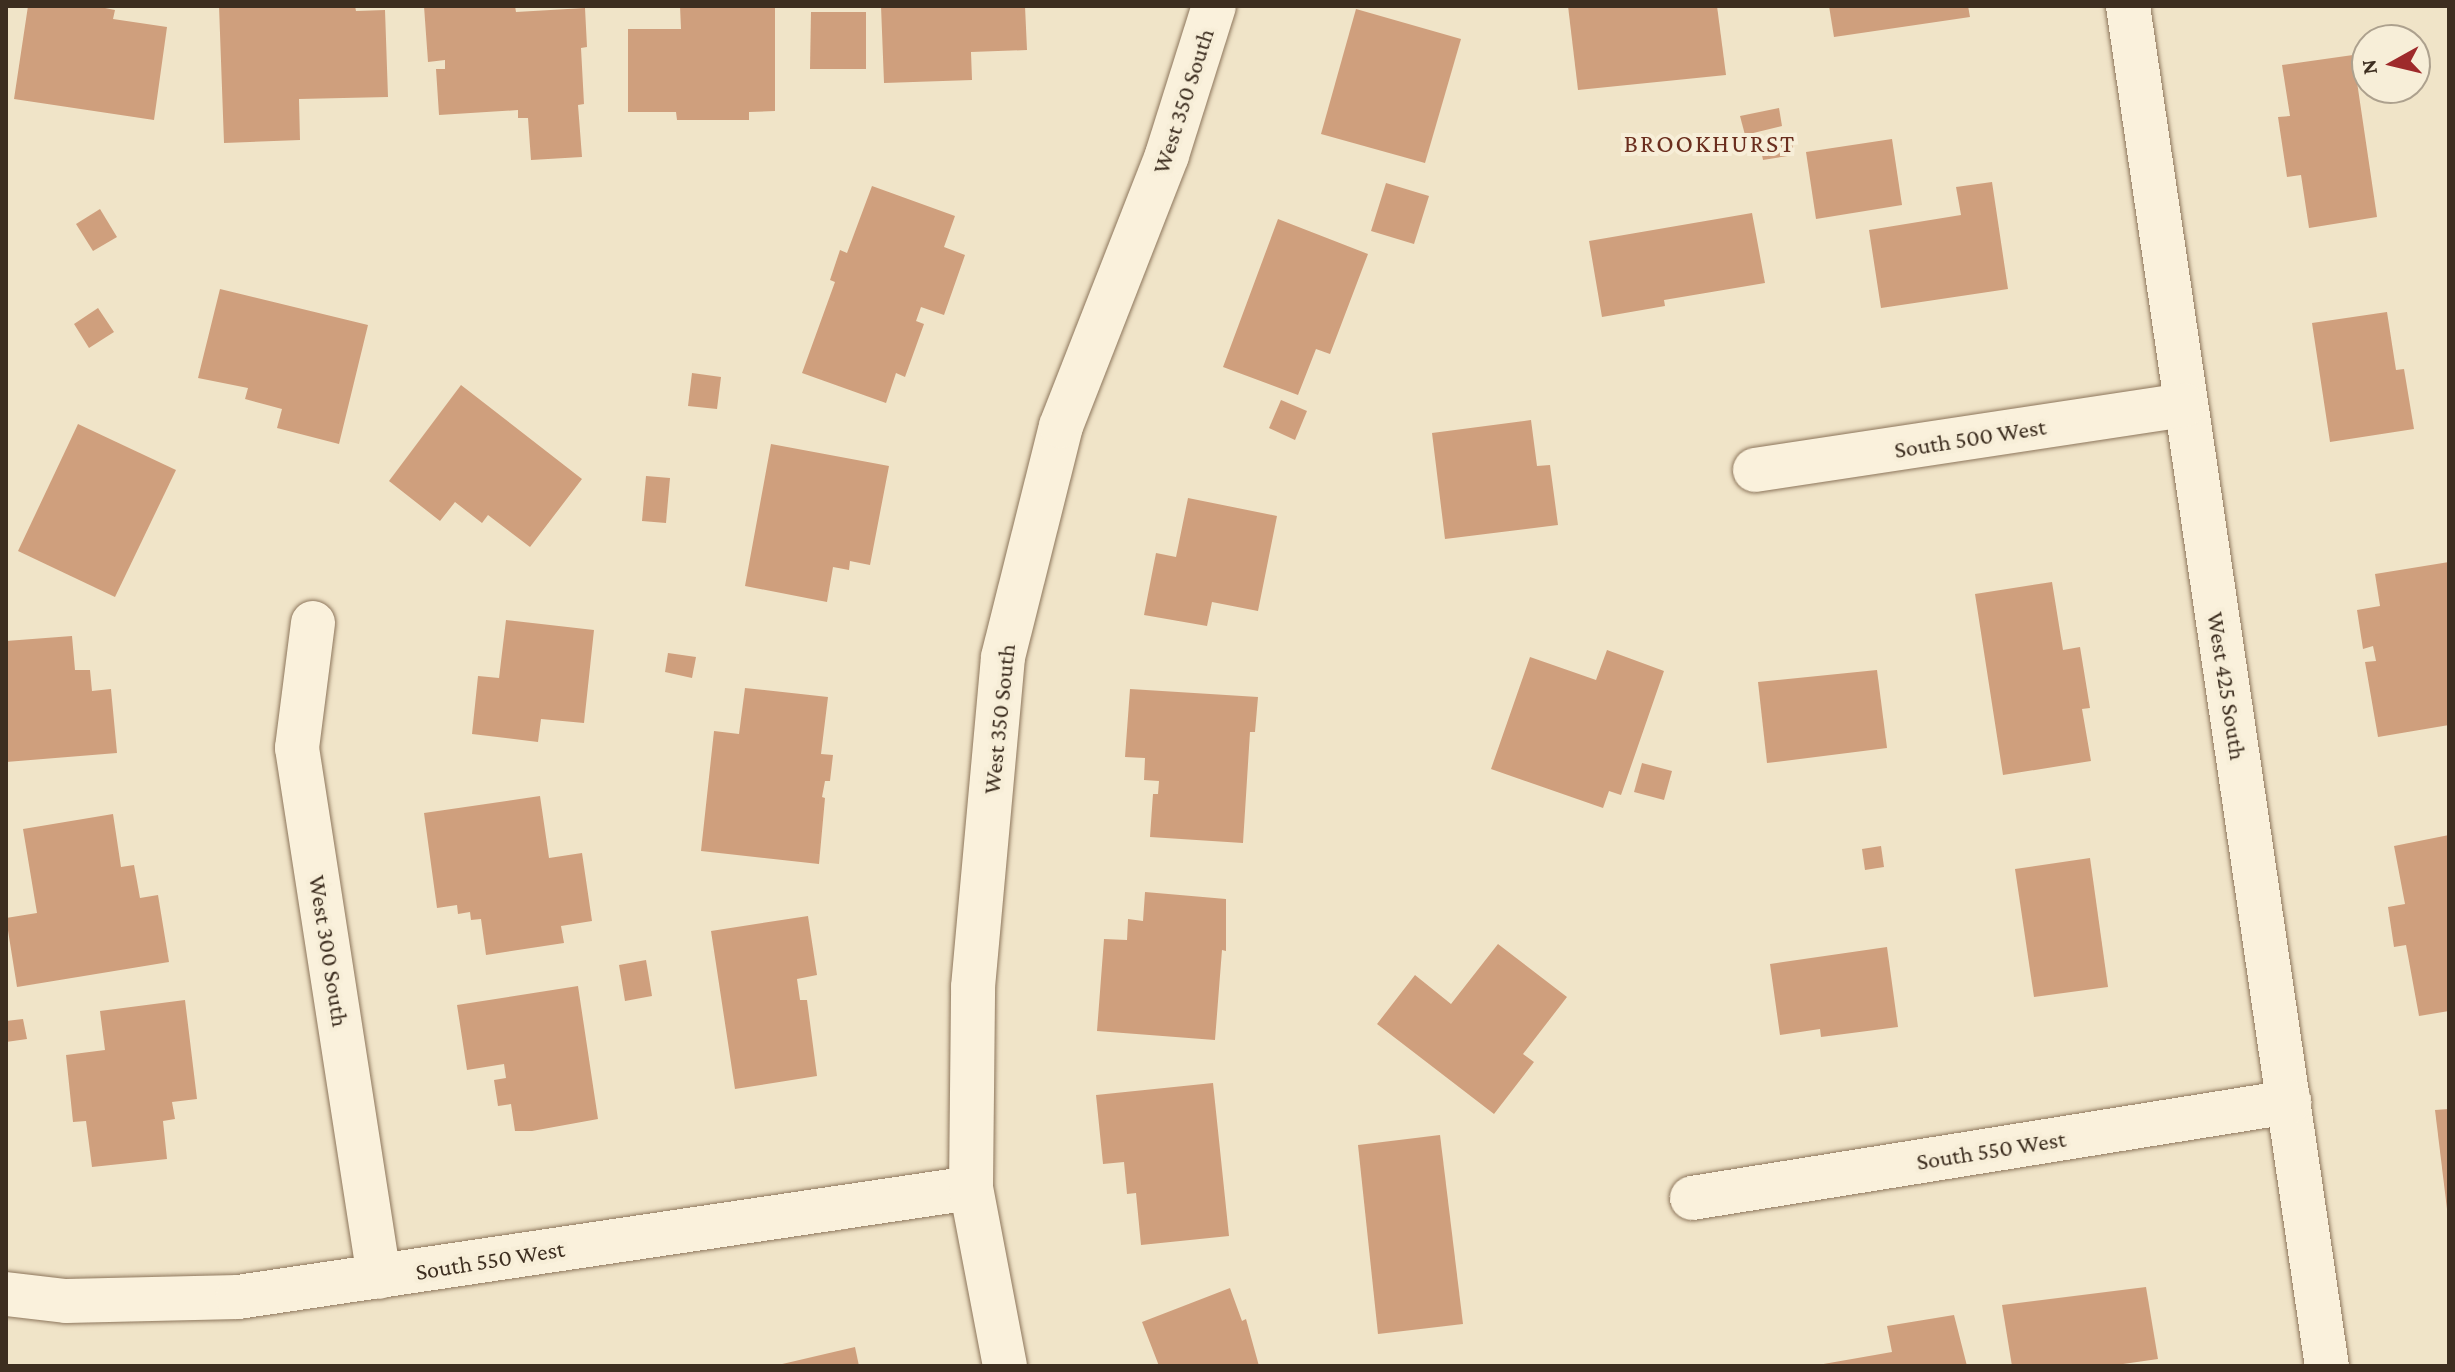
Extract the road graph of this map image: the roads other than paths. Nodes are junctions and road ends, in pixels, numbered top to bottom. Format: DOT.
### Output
graph roads {
  1 [pos="1214,6"];
  2 [pos="2128,6"];
  3 [pos="2184,405"];
  4 [pos="1755,470"];
  5 [pos="313,623"];
  6 [pos="2289,1102"];
  7 [pos="971,1188"];
  8 [pos="1692,1198"];
  9 [pos="379,1277"];
  10 [pos="6,1294"];
  11 [pos="1005,1366"];
  12 [pos="2327,1366"];
  1 -- 7 [label="street, West 350 South"];
  2 -- 3 [label="street, West 425 South"];
  3 -- 4 [label="street, South 500 West"];
  3 -- 6 [label="street, West 425 South"];
  5 -- 9 [label="street, West 300 South"];
  6 -- 8 [label="street, South 550 West"];
  6 -- 12 [label="street, West 425 South"];
  7 -- 9 [label="street, South 550 West"];
  7 -- 11 [label="street, West 350 South"];
  9 -- 10 [label="street, South 550 West"];
}
